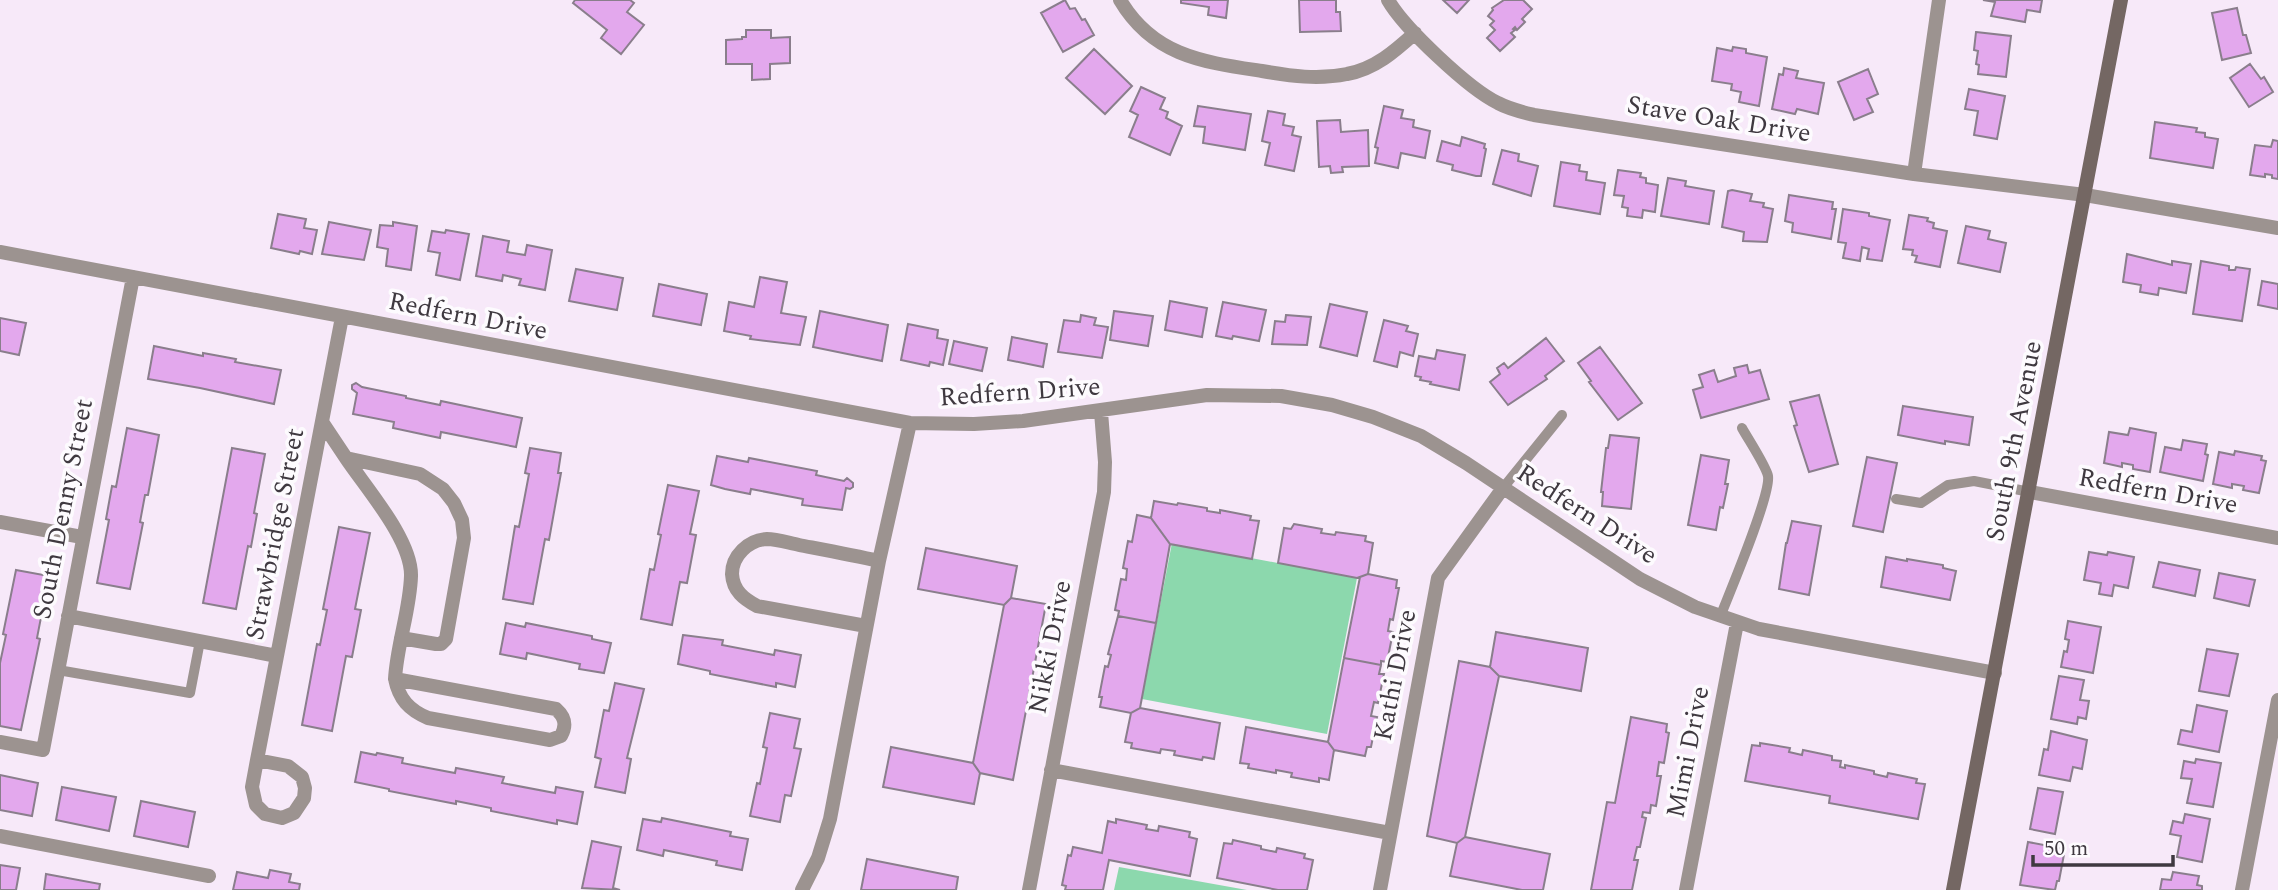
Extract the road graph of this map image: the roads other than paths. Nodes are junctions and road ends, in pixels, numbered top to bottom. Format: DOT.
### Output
graph roads {
  1 [pos="1120,0"];
  2 [pos="1388,0"];
  3 [pos="1939,0"];
  4 [pos="2121,0"];
  5 [pos="1415,33"];
  6 [pos="1914,174"];
  7 [pos="2085,195"];
  8 [pos="2278,228"];
  9 [pos="0,252"];
  10 [pos="133,277"];
  11 [pos="342,317"];
  12 [pos="1101,412"];
  13 [pos="1562,415"];
  14 [pos="322,422"];
  15 [pos="910,423"];
  16 [pos="1742,428"];
  17 [pos="346,457"];
  18 [pos="1503,488"];
  19 [pos="2030,492"];
  20 [pos="1896,499"];
  21 [pos="0,522"];
  22 [pos="82,537"];
  23 [pos="2278,538"];
  24 [pos="879,561"];
  25 [pos="68,616"];
  26 [pos="1720,617"];
  27 [pos="1737,623"];
  28 [pos="866,626"];
  29 [pos="401,638"];
  30 [pos="200,641"];
  31 [pos="277,656"];
  32 [pos="58,670"];
  33 [pos="1995,673"];
  34 [pos="395,679"];
  35 [pos="2278,700"];
  36 [pos="0,742"];
  37 [pos="257,760"];
  38 [pos="1051,770"];
  39 [pos="1390,834"];
  40 [pos="0,836"];
  41 [pos="209,876"];
  42 [pos="802,890"];
  43 [pos="1029,890"];
  44 [pos="1380,890"];
  45 [pos="1685,890"];
  46 [pos="1954,890"];
  47 [pos="2242,890"];
  1 -- 5 [label="street"];
  2 -- 5 [label="street, Stave Oak Drive"];
  3 -- 6 [label="street"];
  4 -- 7 [label="street, South 9th Avenue"];
  5 -- 6 [label="street, Stave Oak Drive"];
  6 -- 7 [label="street, Stave Oak Drive"];
  7 -- 8 [label="street, Stave Oak Drive"];
  7 -- 19 [label="street, South 9th Avenue"];
  9 -- 10 [label="street, Redfern Drive"];
  10 -- 11 [label="street, Redfern Drive"];
  10 -- 22 [label="street, South Denny Street"];
  11 -- 14 [label="street, Strawbridge Street"];
  11 -- 15 [label="street, Redfern Drive"];
  12 -- 15 [label="street, Redfern Drive"];
  12 -- 18 [label="street, Redfern Drive"];
  12 -- 38 [label="street, Nikki Drive"];
  13 -- 18 [label="lane"];
  14 -- 17 [label="street"];
  14 -- 31 [label="street, Strawbridge Street"];
  15 -- 24 [label="street"];
  16 -- 26 [label="lane"];
  17 -- 29 [label="street"];
  17 -- 29 [label="street"];
  18 -- 26 [label="street, Redfern Drive"];
  18 -- 39 [label="street, Kathi Drive"];
  19 -- 20 [label="lane"];
  19 -- 23 [label="street, Redfern Drive"];
  19 -- 33 [label="street, South 9th Avenue"];
  21 -- 22 [label="street"];
  22 -- 25 [label="street, South Denny Street"];
  24 -- 28 [label="street"];
  24 -- 28 [label="street"];
  25 -- 30 [label="street"];
  25 -- 32 [label="street, South Denny Street"];
  26 -- 27 [label="street, Redfern Drive"];
  27 -- 33 [label="street, Redfern Drive"];
  27 -- 45 [label="street, Mimi Drive"];
  28 -- 42 [label="street"];
  29 -- 34 [label="street"];
  30 -- 31 [label="street"];
  30 -- 32 [label="lane"];
  31 -- 37 [label="street, Strawbridge Street"];
  32 -- 36 [label="street, South Denny Street"];
  33 -- 46 [label="street, South 9th Avenue"];
  34 -- 34 [label="street"];
  35 -- 47 [label="street"];
  37 -- 37 [label="street, Strawbridge Street"];
  38 -- 39 [label="street"];
  38 -- 43 [label="street, Nikki Drive"];
  39 -- 44 [label="street, Kathi Drive"];
  40 -- 41 [label="street"];
}
